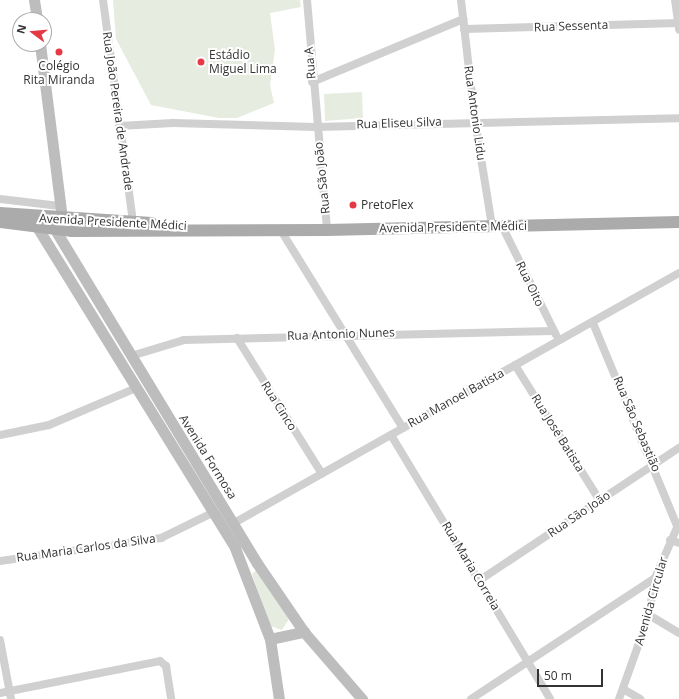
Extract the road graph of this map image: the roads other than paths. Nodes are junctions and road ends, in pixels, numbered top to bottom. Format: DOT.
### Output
graph roads {
  1 [pos="34,0"];
  2 [pos="103,0"];
  3 [pos="307,0"];
  4 [pos="461,0"];
  5 [pos="676,0"];
  6 [pos="36,12"];
  7 [pos="463,19"];
  8 [pos="679,25"];
  9 [pos="464,29"];
  10 [pos="41,52"];
  11 [pos="312,82"];
  12 [pos="679,118"];
  13 [pos="475,121"];
  14 [pos="119,126"];
  15 [pos="316,127"];
  16 [pos="0,199"];
  17 [pos="60,206"];
  18 [pos="0,213"];
  19 [pos="31,217"];
  20 [pos="48,218"];
  21 [pos="62,218"];
  22 [pos="133,221"];
  23 [pos="0,222"];
  24 [pos="679,222"];
  25 [pos="497,226"];
  26 [pos="38,228"];
  27 [pos="227,229"];
  28 [pos="280,229"];
  29 [pos="55,230"];
  30 [pos="327,230"];
  31 [pos="679,273"];
  32 [pos="594,323"];
  33 [pos="554,330"];
  34 [pos="347,334"];
  35 [pos="237,338"];
  36 [pos="559,341"];
  37 [pos="131,356"];
  38 [pos="515,365"];
  39 [pos="136,388"];
  40 [pos="403,428"];
  41 [pos="0,435"];
  42 [pos="391,435"];
  43 [pos="679,448"];
  44 [pos="654,463"];
  45 [pos="322,474"];
  46 [pos="600,501"];
  47 [pos="214,512"];
  48 [pos="234,523"];
  49 [pos="678,525"];
  50 [pos="670,540"];
  51 [pos="679,543"];
  52 [pos="0,561"];
  53 [pos="257,563"];
  54 [pos="246,570"];
  55 [pos="655,578"];
  56 [pos="480,580"];
  57 [pos="649,615"];
  58 [pos="304,632"];
  59 [pos="679,633"];
  60 [pos="270,639"];
  61 [pos="0,640"];
  62 [pos="528,662"];
  63 [pos="623,689"];
  64 [pos="0,693"];
  65 [pos="10,695"];
  66 [pos="276,698"];
  67 [pos="171,699"];
  68 [pos="362,699"];
  69 [pos="471,699"];
  70 [pos="550,699"];
  71 [pos="619,699"];
  72 [pos="640,699"];
  1 -- 6 [label="main road"];
  2 -- 14 [label="street, Rua João Pereira de Andrade"];
  3 -- 11 [label="street, Rua A"];
  4 -- 7 [label="street, Rua Antonio Lidu"];
  5 -- 8 [label="street"];
  7 -- 9 [label="street, Rua Antonio Lidu"];
  7 -- 11 [label="street"];
  8 -- 9 [label="street, Rua Sessenta"];
  9 -- 13 [label="street, Rua Antonio Lidu"];
  10 -- 17 [label="main road"];
  11 -- 15 [label="street, Rua A"];
  12 -- 13 [label="street, Rua Eliseu Silva"];
  13 -- 15 [label="street, Rua Eliseu Silva"];
  13 -- 25 [label="street, Rua Antonio Lidu"];
  14 -- 15 [label="street, Rua Eliseu Silva"];
  14 -- 22 [label="street, Rua João Pereira de Andrade"];
  15 -- 30 [label="street, Rua São João"];
  16 -- 17 [label="street"];
  17 -- 21 [label="main road"];
  18 -- 19 [label="main road, Avenida Presidente Médici"];
  19 -- 20 [label="main road, Avenida Presidente Médici"];
  19 -- 26 [label="main road, Avenida Formosa"];
  20 -- 21 [label="main road, Avenida Presidente Médici"];
  20 -- 29 [label="main road, Avenida Formosa"];
  21 -- 22 [label="main road, Avenida Presidente Médici"];
  22 -- 27 [label="main road, Avenida Presidente Médici"];
  23 -- 26 [label="main road, Avenida Presidente Médici"];
  24 -- 25 [label="main road, Avenida Presidente Médici"];
  25 -- 30 [label="main road, Avenida Presidente Médici"];
  25 -- 33 [label="street, Rua Oito"];
  26 -- 29 [label="main road, Avenida Presidente Médici"];
  26 -- 39 [label="main road, Avenida Formosa"];
  27 -- 28 [label="main road, Avenida Presidente Médici"];
  27 -- 29 [label="main road, Avenida Presidente Médici"];
  28 -- 30 [label="main road, Avenida Presidente Médici"];
  28 -- 34 [label="street"];
  29 -- 37 [label="main road, Avenida Formosa"];
  31 -- 32 [label="street, Rua Manoel Batista"];
  32 -- 36 [label="street, Rua Manoel Batista"];
  32 -- 44 [label="street, Rua São Sebastião"];
  33 -- 34 [label="street, Rua Antonio Nunes"];
  33 -- 36 [label="street, Rua Oito"];
  34 -- 35 [label="street, Rua Antonio Nunes"];
  34 -- 40 [label="street"];
  35 -- 37 [label="street, Rua Antonio Nunes"];
  35 -- 45 [label="street, Rua Cinco"];
  36 -- 38 [label="street, Rua Manoel Batista"];
  37 -- 48 [label="main road, Avenida Formosa"];
  38 -- 40 [label="street, Rua Manoel Batista"];
  38 -- 46 [label="street, Rua José Batista"];
  39 -- 41 [label="street"];
  39 -- 47 [label="main road, Avenida Formosa"];
  40 -- 42 [label="street, Rua Manoel Batista"];
  42 -- 45 [label="street, Rua Manoel Batista"];
  42 -- 56 [label="street, Rua Maria Correia"];
  43 -- 44 [label="street, Rua São João"];
  44 -- 46 [label="street, Rua São João"];
  44 -- 49 [label="street, Rua São Sebastião"];
  45 -- 48 [label="street, Rua Manoel Batista"];
  46 -- 56 [label="street, Rua São João"];
  47 -- 52 [label="street, Rua Maria Carlos da Silva"];
  47 -- 54 [label="main road, Avenida Formosa"];
  48 -- 53 [label="main road, Avenida Formosa"];
  49 -- 50 [label="street, Avenida Circular"];
  50 -- 51 [label="street"];
  50 -- 55 [label="street, Avenida Circular"];
  53 -- 54 [label="main road"];
  53 -- 58 [label="main road, Avenida Formosa"];
  54 -- 60 [label="main road, Avenida Formosa"];
  55 -- 57 [label="street, Avenida Circular"];
  55 -- 62 [label="street"];
  56 -- 62 [label="street, Rua Maria Correia"];
  57 -- 59 [label="street"];
  57 -- 63 [label="street, Avenida Circular"];
  58 -- 60 [label="main road"];
  58 -- 68 [label="main road, Avenida Formosa"];
  60 -- 66 [label="main road, Avenida Formosa"];
  61 -- 65 [label="street"];
  62 -- 69 [label="street"];
  62 -- 70 [label="street, Rua Maria Correia"];
  63 -- 71 [label="street, Avenida Circular"];
  63 -- 72 [label="street"];
  64 -- 65 [label="street"];
  65 -- 67 [label="street"];
}
